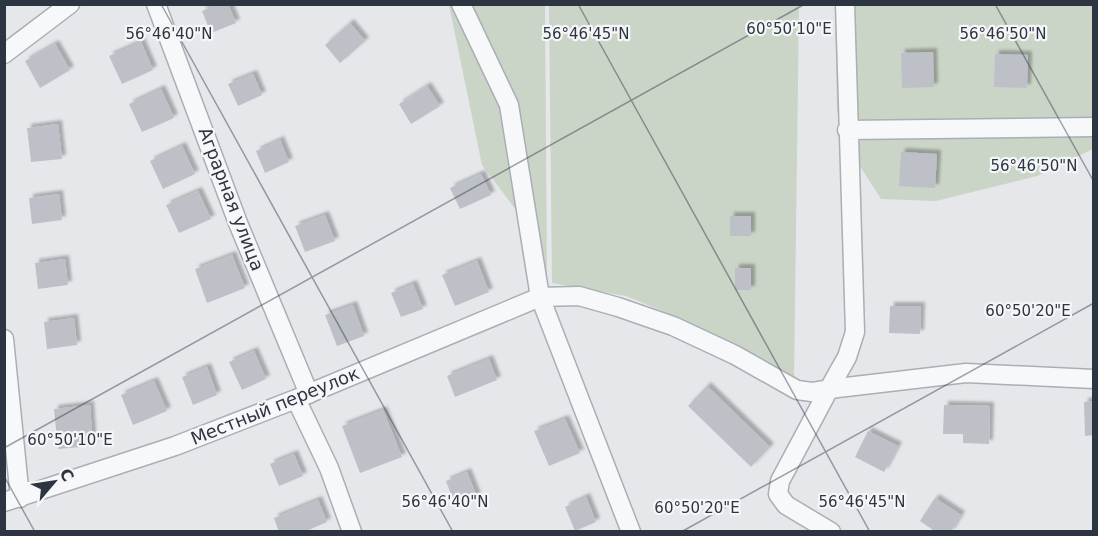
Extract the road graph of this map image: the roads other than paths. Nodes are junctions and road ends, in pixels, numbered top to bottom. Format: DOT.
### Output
graph roads {
  1 [pos="70,4"];
  2 [pos="156,4"];
  3 [pos="461,4"];
  4 [pos="845,4"];
  5 [pos="4,54"];
  6 [pos="1094,127"];
  7 [pos="847,130"];
  8 [pos="540,297"];
  9 [pos="4,339"];
  10 [pos="1094,379"];
  11 [pos="829,389"];
  12 [pos="302,396"];
  13 [pos="12,500"];
  14 [pos="352,531"];
  15 [pos="631,531"];
  16 [pos="831,531"];
  1 -- 5 [label="street"];
  2 -- 12 [label="street, Аграрная улица"];
  3 -- 8 [label="street"];
  4 -- 7 [label="street"];
  6 -- 7 [label="street"];
  7 -- 11 [label="street"];
  8 -- 11 [label="street"];
  8 -- 12 [label="street, Местный переулок"];
  8 -- 15 [label="street"];
  9 -- 13 [label="street"];
  10 -- 11 [label="street"];
  11 -- 16 [label="street"];
  12 -- 13 [label="street, Местный переулок"];
  12 -- 14 [label="street, Аграрная улица"];
}
